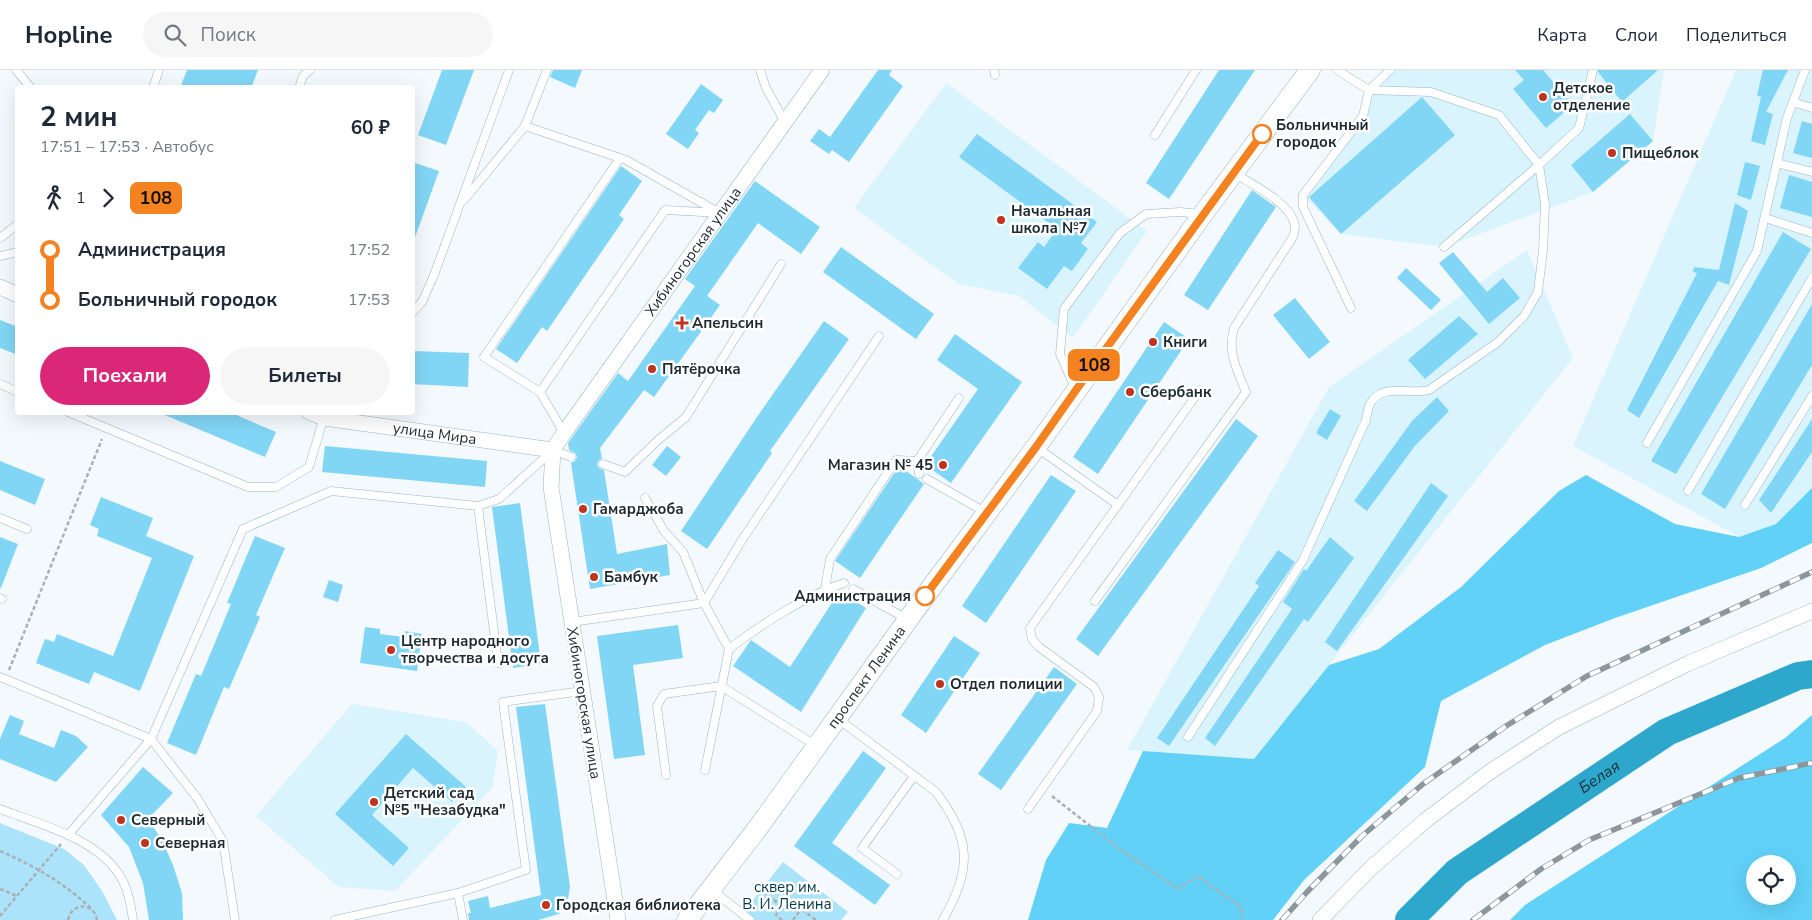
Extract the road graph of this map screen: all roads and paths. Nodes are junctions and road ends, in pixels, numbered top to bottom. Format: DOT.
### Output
graph roads {
  1 [pos="16,70"];
  2 [pos="159,70"];
  3 [pos="310,70"];
  4 [pos="509,70"];
  5 [pos="547,70"];
  6 [pos="760,70"];
  7 [pos="822,70"];
  8 [pos="1196,70"];
  9 [pos="1310,70"];
  10 [pos="1337,70"];
  11 [pos="1390,70"];
  12 [pos="1593,70"];
  13 [pos="1805,70"];
  14 [pos="28,85"];
  15 [pos="153,85"];
  16 [pos="300,85"];
  17 [pos="1369,90"];
  18 [pos="1793,102"];
  19 [pos="1812,108"];
  20 [pos="785,122"];
  21 [pos="525,126"];
  22 [pos="1154,134"];
  23 [pos="620,158"];
  24 [pos="1778,163"];
  25 [pos="1539,165"];
  26 [pos="1234,172"];
  27 [pos="1812,172"];
  28 [pos="460,204"];
  29 [pos="720,213"];
  30 [pos="1203,214"];
  31 [pos="1765,218"];
  32 [pos="15,226"];
  33 [pos="1812,233"];
  34 [pos="0,238"];
  35 [pos="1444,248"];
  36 [pos="15,253"];
  37 [pos="0,256"];
  38 [pos="781,264"];
  39 [pos="1812,278"];
  40 [pos="0,288"];
  41 [pos="15,294"];
  42 [pos="1351,308"];
  43 [pos="415,310"];
  44 [pos="878,336"];
  45 [pos="0,384"];
  46 [pos="1076,390"];
  47 [pos="1200,390"];
  48 [pos="15,391"];
  49 [pos="540,392"];
  50 [pos="1812,396"];
  51 [pos="959,398"];
  52 [pos="75,415"];
  53 [pos="322,415"];
  54 [pos="328,415"];
  55 [pos="106,428"];
  56 [pos="564,433"];
  57 [pos="1647,443"];
  58 [pos="1036,447"];
  59 [pos="553,450"];
  60 [pos="570,457"];
  61 [pos="917,461"];
  62 [pos="603,464"];
  63 [pos="919,474"];
  64 [pos="927,479"];
  65 [pos="1688,491"];
  66 [pos="644,498"];
  67 [pos="1118,505"];
  68 [pos="478,506"];
  69 [pos="1745,506"];
  70 [pos="987,512"];
  71 [pos="0,518"];
  72 [pos="27,529"];
  73 [pos="844,583"];
  74 [pos="825,589"];
  75 [pos="853,589"];
  76 [pos="1095,601"];
  77 [pos="704,602"];
  78 [pos="1812,611"];
  79 [pos="909,620"];
  80 [pos="572,622"];
  81 [pos="729,649"];
  82 [pos="498,663"];
  83 [pos="3,678"];
  84 [pos="721,686"];
  85 [pos="582,691"];
  86 [pos="837,718"];
  87 [pos="1188,738"];
  88 [pos="151,739"];
  89 [pos="817,746"];
  90 [pos="706,770"];
  91 [pos="666,775"];
  92 [pos="914,776"];
  93 [pos="1043,788"];
  94 [pos="0,808"];
  95 [pos="1028,809"];
  96 [pos="68,835"];
  97 [pos="59,846"];
  98 [pos="0,851"];
  99 [pos="39,869"];
  100 [pos="897,874"];
  101 [pos="753,884"];
  102 [pos="0,889"];
  103 [pos="712,890"];
  104 [pos="458,893"];
  105 [pos="17,896"];
  106 [pos="782,906"];
  107 [pos="92,909"];
  108 [pos="802,909"];
  109 [pos="0,916"];
  110 [pos="68,920"];
  111 [pos="97,920"];
  112 [pos="133,920"];
  113 [pos="236,920"];
  114 [pos="335,920"];
  115 [pos="463,920"];
  116 [pos="618,920"];
  117 [pos="687,920"];
  118 [pos="750,920"];
  119 [pos="782,920"];
  120 [pos="793,920"];
  121 [pos="816,920"];
  122 [pos="943,920"];
  123 [pos="1243,920"];
  124 [pos="1320,920"];
  1 -- 14 [label="lane"];
  2 -- 15 [label="lane"];
  3 -- 16 [label="lane"];
  4 -- 28 [label="lane"];
  5 -- 21 [label="lane"];
  6 -- 20 [label="lane"];
  7 -- 20 [label="street, Хибиногорская улица"];
  8 -- 22 [label="lane"];
  9 -- 26 [label="main road, проспект Ленина"];
  10 -- 17 [label="lane"];
  11 -- 17 [label="lane"];
  12 -- 25 [label="lane"];
  13 -- 18 [label="lane"];
  17 -- 25 [label="lane"];
  17 -- 42 [label="lane"];
  18 -- 19 [label="lane"];
  18 -- 24 [label="lane"];
  20 -- 29 [label="street, Хибиногорская улица"];
  21 -- 23 [label="lane"];
  21 -- 28 [label="lane"];
  23 -- 29 [label="lane"];
  23 -- 49 [label="lane"];
  24 -- 27 [label="lane"];
  24 -- 31 [label="lane"];
  25 -- 35 [label="lane"];
  25 -- 87 [label="lane"];
  26 -- 30 [label="main road, проспект Ленина"];
  26 -- 76 [label="lane"];
  28 -- 43 [label="lane"];
  29 -- 49 [label="lane"];
  29 -- 56 [label="street, Хибиногорская улица"];
  30 -- 46 [label="main road, проспект Ленина"];
  30 -- 46 [label="lane"];
  31 -- 33 [label="lane"];
  31 -- 57 [label="lane"];
  32 -- 34 [label="lane"];
  36 -- 37 [label="lane"];
  38 -- 62 [label="lane"];
  39 -- 65 [label="lane"];
  40 -- 41 [label="street"];
  44 -- 77 [label="lane"];
  45 -- 48 [label="lane"];
  46 -- 58 [label="main road, проспект Ленина"];
  47 -- 67 [label="lane"];
  49 -- 56 [label="lane"];
  50 -- 69 [label="lane"];
  51 -- 61 [label="lane"];
  52 -- 55 [label="lane"];
  53 -- 55 [label="lane"];
  54 -- 59 [label="street, улица Мира"];
  55 -- 83 [label="path"];
  56 -- 59 [label="street, Хибиногорская улица"];
  58 -- 67 [label="lane"];
  58 -- 70 [label="main road, проспект Ленина"];
  59 -- 60 [label="lane"];
  59 -- 68 [label="lane"];
  59 -- 80 [label="street, Хибиногорская улица"];
  61 -- 63 [label="lane"];
  61 -- 74 [label="lane"];
  64 -- 70 [label="lane"];
  66 -- 77 [label="lane"];
  67 -- 93 [label="lane"];
  68 -- 82 [label="lane"];
  68 -- 88 [label="lane"];
  70 -- 79 [label="main road, проспект Ленина"];
  71 -- 72 [label="lane"];
  73 -- 74 [label="lane"];
  74 -- 81 [label="lane"];
  75 -- 79 [label="lane"];
  77 -- 80 [label="lane"];
  77 -- 81 [label="lane"];
  78 -- 124 [label="street"];
  79 -- 86 [label="main road, проспект Ленина"];
  80 -- 85 [label="street, Хибиногорская улица"];
  81 -- 84 [label="lane"];
  83 -- 88 [label="lane"];
  84 -- 89 [label="lane"];
  84 -- 90 [label="lane"];
  84 -- 91 [label="lane"];
  85 -- 104 [label="lane"];
  85 -- 116 [label="street, Хибиногорская улица"];
  86 -- 89 [label="main road, проспект Ленина"];
  86 -- 92 [label="lane"];
  88 -- 96 [label="lane"];
  88 -- 113 [label="lane"];
  89 -- 103 [label="main road, проспект Ленина"];
  92 -- 100 [label="lane"];
  92 -- 122 [label="lane"];
  93 -- 95 [label="lane"];
  93 -- 123 [label="path"];
  94 -- 96 [label="lane"];
  96 -- 112 [label="lane"];
  97 -- 99 [label="path"];
  98 -- 99 [label="path"];
  99 -- 105 [label="path"];
  99 -- 107 [label="path"];
  101 -- 106 [label="path"];
  102 -- 105 [label="path"];
  103 -- 117 [label="main road, проспект Ленина"];
  103 -- 118 [label="lane"];
  104 -- 114 [label="lane"];
  104 -- 115 [label="lane"];
  105 -- 109 [label="path"];
  106 -- 108 [label="path"];
  106 -- 119 [label="path"];
  107 -- 110 [label="path"];
  107 -- 111 [label="path"];
  108 -- 120 [label="path"];
  108 -- 121 [label="path"];
}
